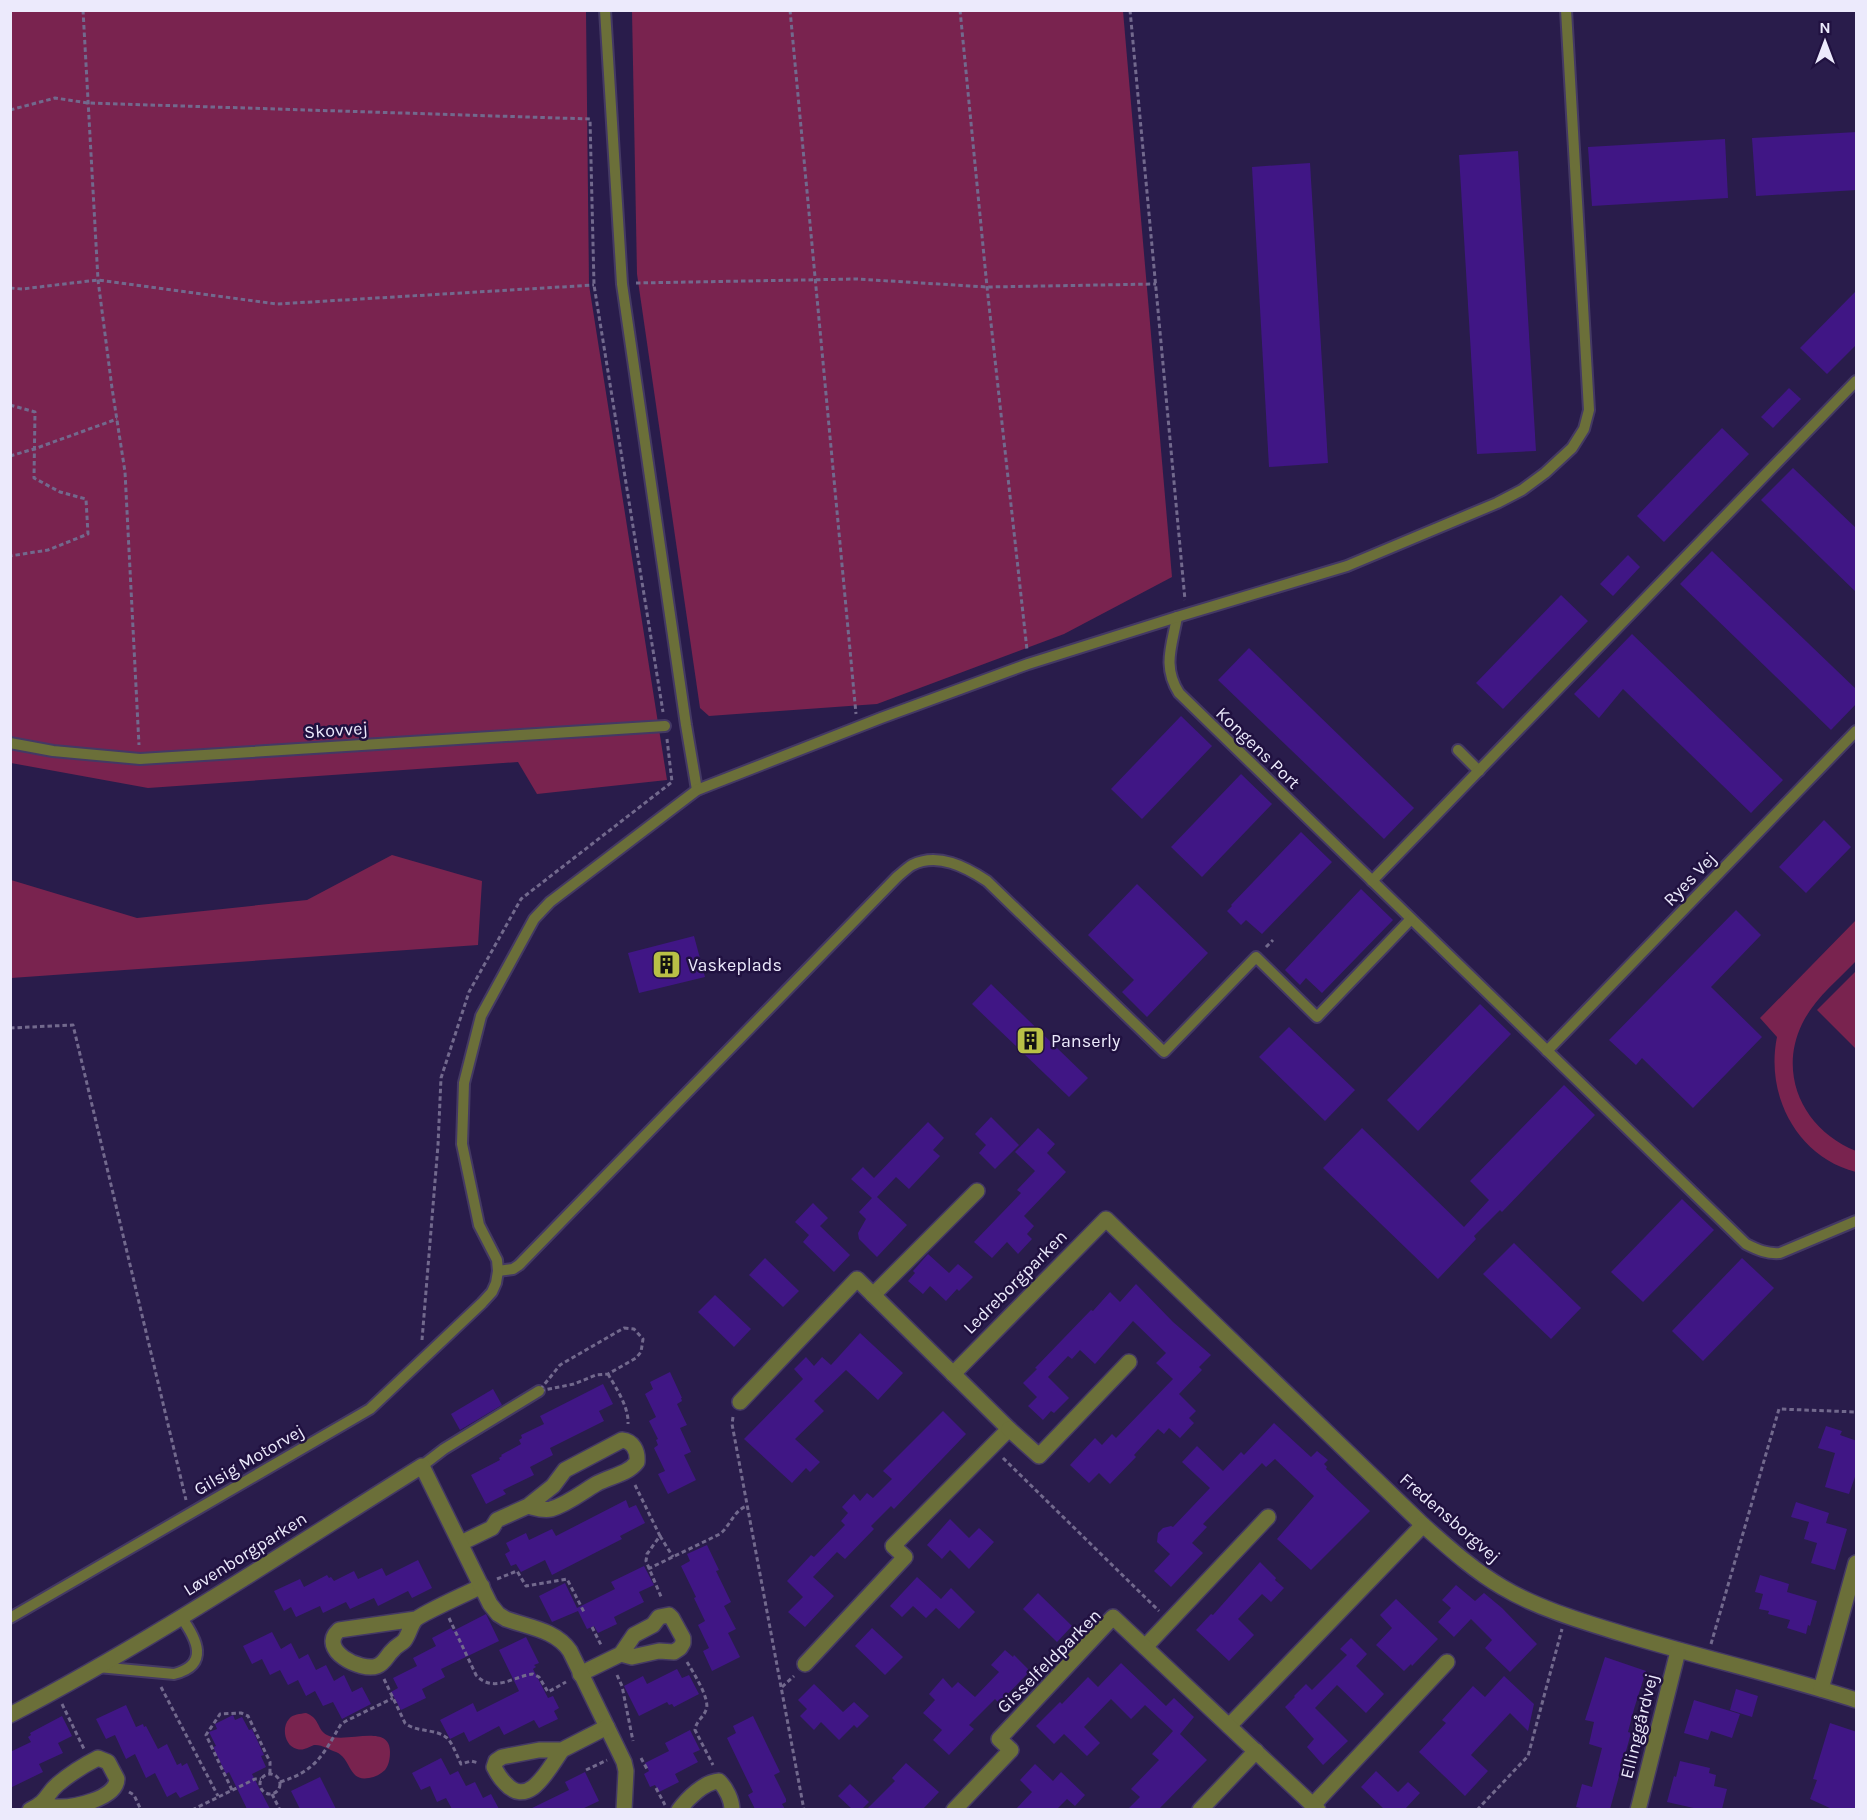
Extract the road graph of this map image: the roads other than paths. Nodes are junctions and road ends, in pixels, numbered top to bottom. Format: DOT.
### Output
graph roads {
  1 [pos="605,10"];
  2 [pos="1566,10"];
  3 [pos="1857,381"];
  4 [pos="1177,616"];
  5 [pos="665,726"];
  6 [pos="1857,731"];
  7 [pos="10,743"];
  8 [pos="1458,750"];
  9 [pos="1479,771"];
  10 [pos="697,790"];
  11 [pos="1372,881"];
  12 [pos="1411,919"];
  13 [pos="1547,1051"];
  14 [pos="977,1191"];
  15 [pos="1106,1219"];
  16 [pos="1857,1221"];
  17 [pos="498,1271"];
  18 [pos="873,1295"];
  19 [pos="1129,1362"];
  20 [pos="953,1374"];
  21 [pos="539,1391"];
  22 [pos="740,1402"];
  23 [pos="1009,1429"];
  24 [pos="422,1466"];
  25 [pos="528,1506"];
  26 [pos="1268,1517"];
  27 [pos="1423,1525"];
  28 [pos="462,1543"];
  29 [pos="1857,1563"];
  30 [pos="482,1586"];
  31 [pos="181,1617"];
  32 [pos="10,1618"];
  33 [pos="416,1619"];
  34 [pos="1146,1647"];
  35 [pos="1678,1651"];
  36 [pos="615,1657"];
  37 [pos="1447,1662"];
  38 [pos="805,1664"];
  39 [pos="98,1667"];
  40 [pos="580,1674"];
  41 [pos="1821,1689"];
  42 [pos="1857,1700"];
  43 [pos="10,1715"];
  44 [pos="1229,1726"];
  45 [pos="607,1727"];
  46 [pos="562,1750"];
  47 [pos="1256,1751"];
  48 [pos="36,1807"];
  49 [pos="1316,1807"];
  50 [pos="624,1809"];
  51 [pos="679,1809"];
  52 [pos="732,1809"];
  53 [pos="954,1809"];
  54 [pos="1200,1809"];
  55 [pos="1638,1809"];
  1 -- 10 [label="lane"];
  2 -- 4 [label="lane"];
  3 -- 9 [label="lane"];
  4 -- 10 [label="lane"];
  4 -- 11 [label="lane, Kongens Port"];
  5 -- 7 [label="lane, Skovvej"];
  6 -- 13 [label="lane, Ryes Vej"];
  8 -- 9 [label="lane"];
  9 -- 11 [label="lane"];
  10 -- 17 [label="lane"];
  11 -- 12 [label="lane, Kongens Port"];
  12 -- 13 [label="lane, Kongens Port"];
  12 -- 17 [label="lane"];
  13 -- 16 [label="lane, Kongens Port"];
  14 -- 18 [label="street"];
  15 -- 20 [label="street, Ledreborgparken"];
  15 -- 27 [label="street, Fredensborgvej"];
  17 -- 32 [label="lane, Gilsig Motorvej"];
  18 -- 20 [label="street"];
  18 -- 22 [label="street"];
  19 -- 23 [label="street"];
  20 -- 23 [label="street"];
  21 -- 24 [label="lane"];
  23 -- 38 [label="street"];
  24 -- 28 [label="street"];
  24 -- 31 [label="street, Løvenborgparken"];
  25 -- 25 [label="street"];
  25 -- 28 [label="street"];
  26 -- 34 [label="street"];
  27 -- 35 [label="street, Fredensborgvej"];
  27 -- 44 [label="street"];
  28 -- 30 [label="street"];
  29 -- 41 [label="street"];
  30 -- 33 [label="street"];
  30 -- 40 [label="street"];
  31 -- 39 [label="street, Løvenborgparken"];
  31 -- 39 [label="lane"];
  33 -- 33 [label="street"];
  34 -- 44 [label="street, Gisselfeldparken"];
  34 -- 53 [label="street, Gisselfeldparken"];
  35 -- 41 [label="street, Fredensborgvej"];
  35 -- 55 [label="street, Ellinggårdvej"];
  36 -- 36 [label="street"];
  36 -- 40 [label="street"];
  37 -- 49 [label="street, Gisselfeldparken"];
  39 -- 43 [label="street, Løvenborgparken"];
  40 -- 45 [label="street"];
  41 -- 42 [label="street, Fredensborgvej"];
  44 -- 47 [label="street, Gisselfeldparken"];
  45 -- 46 [label="street"];
  45 -- 50 [label="street"];
  46 -- 46 [label="street"];
  47 -- 49 [label="street, Gisselfeldparken"];
  47 -- 54 [label="street"];
  48 -- 48 [label="street"];
  51 -- 52 [label="street"];
}
